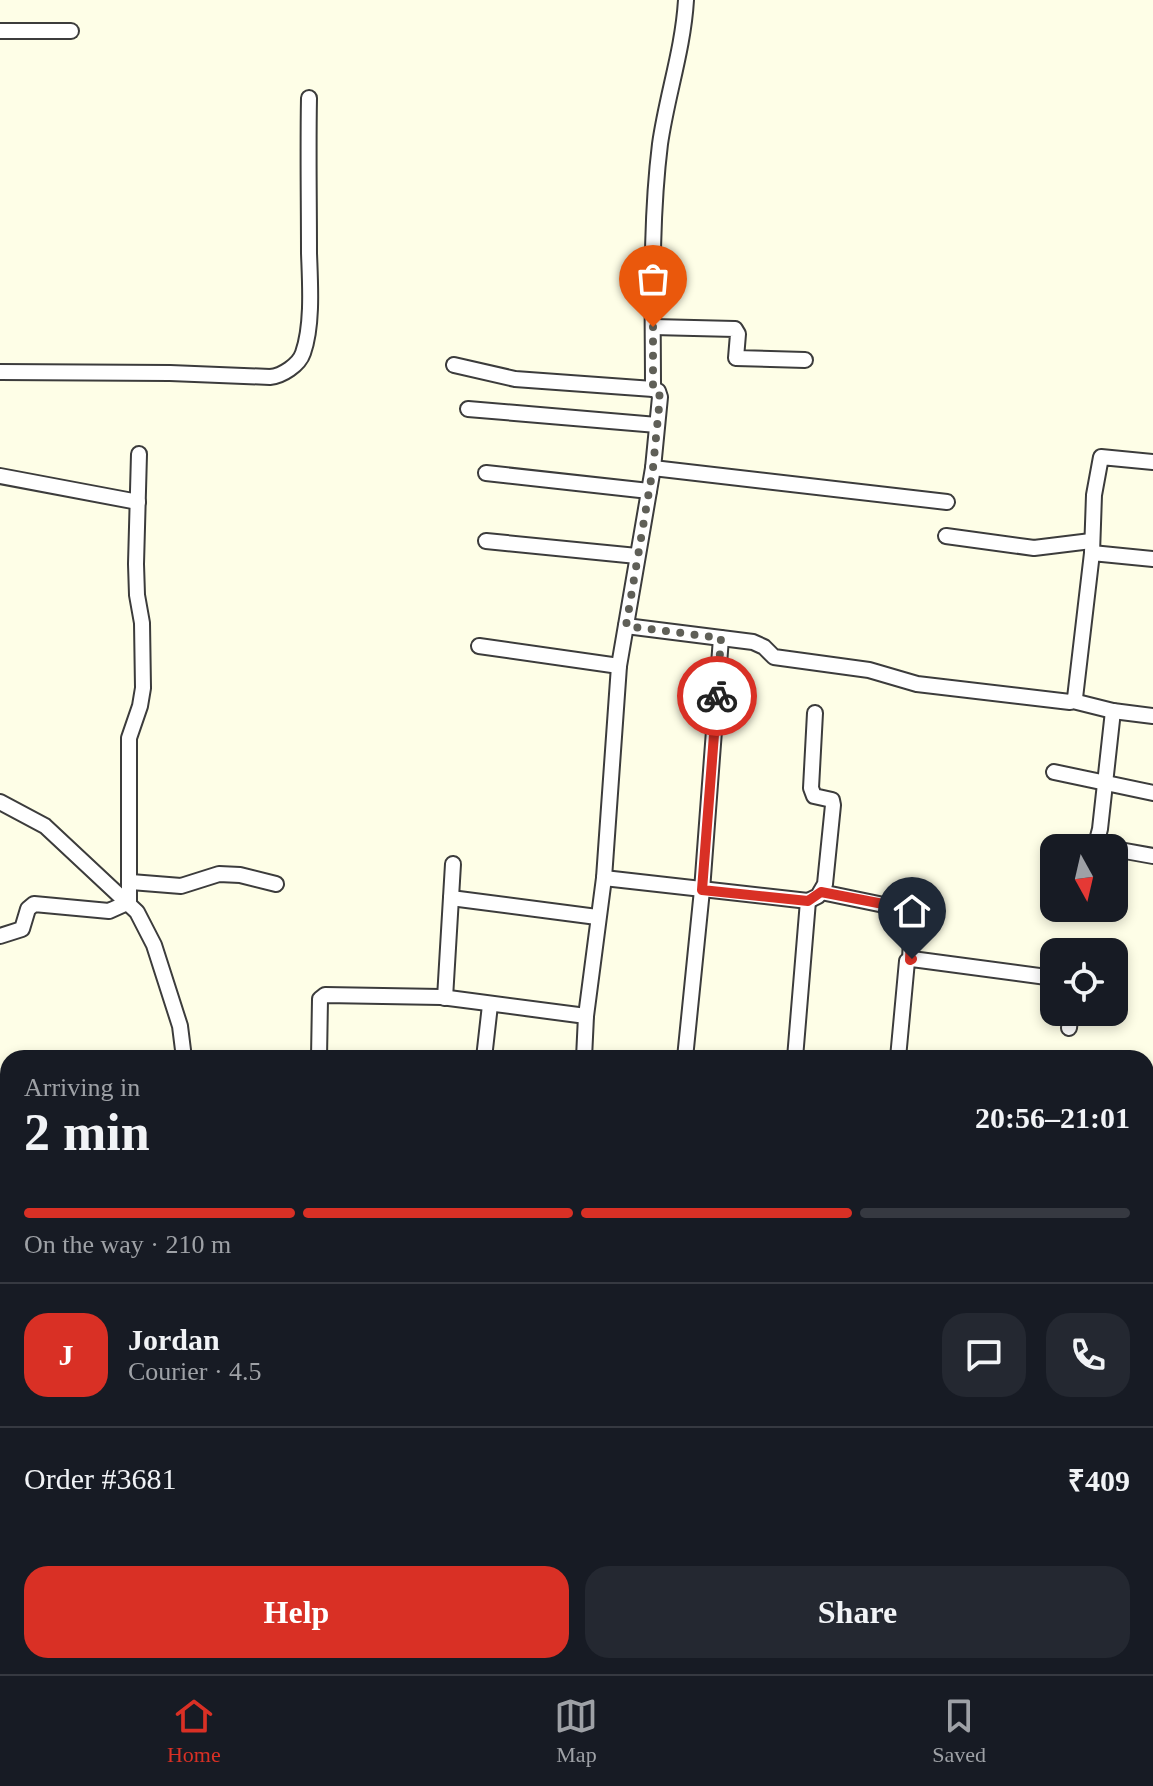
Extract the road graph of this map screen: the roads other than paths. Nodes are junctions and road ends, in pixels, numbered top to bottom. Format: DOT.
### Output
graph roads {
  1 [pos="686,0"];
  2 [pos="0,31"];
  3 [pos="71,31"];
  4 [pos="309,98"];
  5 [pos="653,327"];
  6 [pos="805,360"];
  7 [pos="454,365"];
  8 [pos="0,372"];
  9 [pos="653,389"];
  10 [pos="468,409"];
  11 [pos="657,425"];
  12 [pos="139,454"];
  13 [pos="1153,462"];
  14 [pos="653,468"];
  15 [pos="486,473"];
  16 [pos="0,476"];
  17 [pos="649,491"];
  18 [pos="138,502"];
  19 [pos="947,502"];
  20 [pos="946,536"];
  21 [pos="486,541"];
  22 [pos="1091,547"];
  23 [pos="637,556"];
  24 [pos="1153,559"];
  25 [pos="626,626"];
  26 [pos="721,638"];
  27 [pos="479,646"];
  28 [pos="619,666"];
  29 [pos="1073,701"];
  30 [pos="1113,711"];
  31 [pos="815,713"];
  32 [pos="1153,716"];
  33 [pos="1054,772"];
  34 [pos="1105,784"];
  35 [pos="1153,793"];
  36 [pos="0,802"];
  37 [pos="1101,834"];
  38 [pos="1128,852"];
  39 [pos="1153,856"];
  40 [pos="453,864"];
  41 [pos="604,878"];
  42 [pos="131,882"];
  43 [pos="276,884"];
  44 [pos="702,890"];
  45 [pos="821,892"];
  46 [pos="451,898"];
  47 [pos="808,901"];
  48 [pos="129,902"];
  49 [pos="597,917"];
  50 [pos="0,936"];
  51 [pos="910,960"];
  52 [pos="1040,976"];
  53 [pos="445,998"];
  54 [pos="490,1005"];
  55 [pos="586,1016"];
  56 [pos="183,1050"];
  57 [pos="319,1050"];
  58 [pos="485,1050"];
  59 [pos="584,1050"];
  60 [pos="686,1050"];
  61 [pos="796,1050"];
  62 [pos="899,1050"];
  1 -- 5 [label="street"];
  2 -- 3 [label="street"];
  4 -- 8 [label="street"];
  5 -- 6 [label="street"];
  5 -- 9 [label="street"];
  7 -- 9 [label="street"];
  9 -- 11 [label="street"];
  10 -- 11 [label="street"];
  11 -- 14 [label="street"];
  12 -- 18 [label="street"];
  13 -- 22 [label="street"];
  14 -- 17 [label="street"];
  14 -- 19 [label="street"];
  15 -- 17 [label="street"];
  16 -- 18 [label="street"];
  17 -- 23 [label="street"];
  18 -- 42 [label="street"];
  20 -- 22 [label="street"];
  21 -- 23 [label="street"];
  22 -- 24 [label="street"];
  22 -- 29 [label="street"];
  23 -- 25 [label="street"];
  25 -- 26 [label="street"];
  25 -- 28 [label="street"];
  26 -- 29 [label="street"];
  26 -- 44 [label="street"];
  27 -- 28 [label="street"];
  28 -- 41 [label="street"];
  29 -- 30 [label="street"];
  30 -- 32 [label="street"];
  30 -- 34 [label="street"];
  31 -- 45 [label="street"];
  33 -- 34 [label="street"];
  34 -- 35 [label="street"];
  34 -- 37 [label="street"];
  36 -- 48 [label="street"];
  38 -- 39 [label="street"];
  40 -- 46 [label="street"];
  41 -- 44 [label="street"];
  41 -- 49 [label="street"];
  42 -- 43 [label="street"];
  42 -- 48 [label="street"];
  44 -- 47 [label="street"];
  44 -- 60 [label="street"];
  45 -- 47 [label="street"];
  45 -- 51 [label="street"];
  46 -- 49 [label="street"];
  46 -- 53 [label="street"];
  47 -- 61 [label="street"];
  48 -- 50 [label="street"];
  48 -- 56 [label="street"];
  49 -- 55 [label="street"];
  51 -- 52 [label="street"];
  51 -- 62 [label="street"];
  53 -- 54 [label="street"];
  53 -- 57 [label="street"];
  54 -- 55 [label="street"];
  54 -- 58 [label="street"];
  55 -- 59 [label="street"];
}
